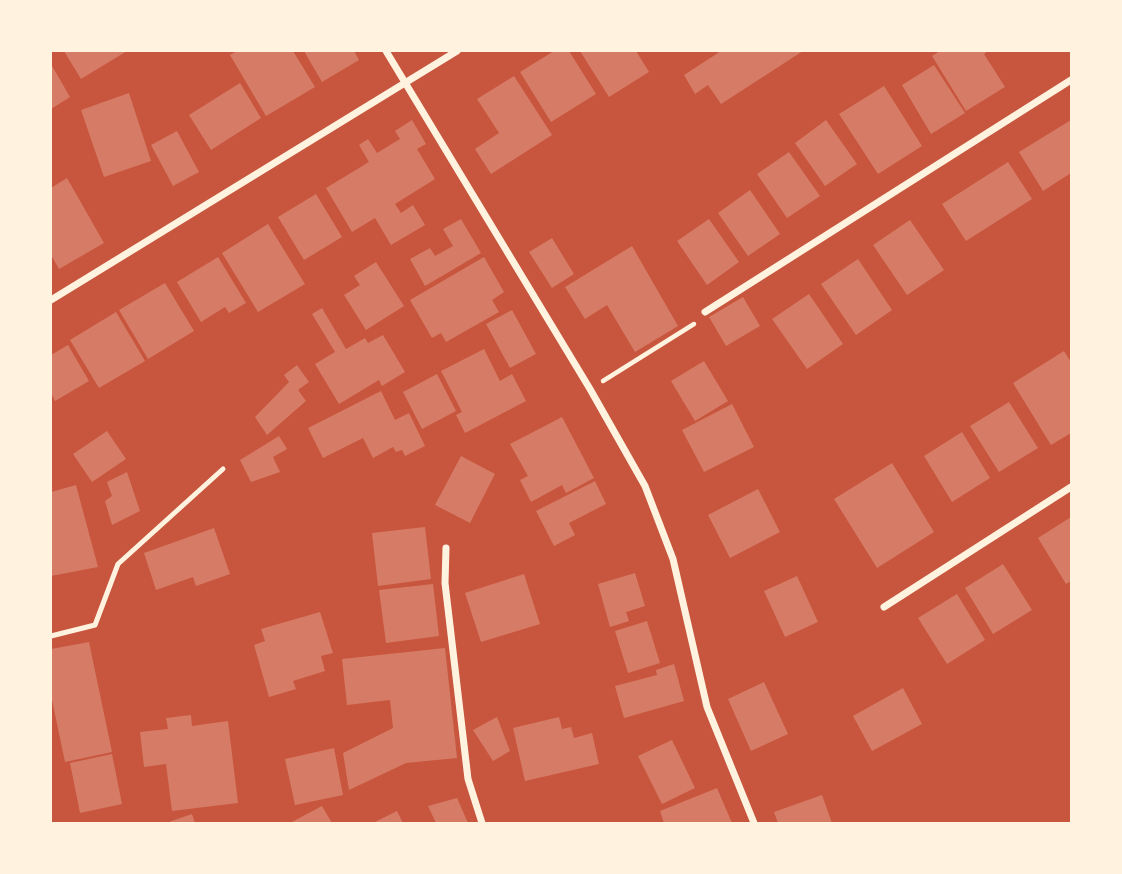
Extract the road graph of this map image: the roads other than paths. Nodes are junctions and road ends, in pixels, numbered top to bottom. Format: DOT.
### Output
graph roads {
  1 [pos="386,51"];
  2 [pos="457,51"];
  3 [pos="1071,80"];
  4 [pos="406,83"];
  5 [pos="51,300"];
  6 [pos="705,312"];
  7 [pos="223,469"];
  8 [pos="1071,487"];
  9 [pos="446,548"];
  10 [pos="884,607"];
  11 [pos="51,636"];
  12 [pos="482,823"];
  13 [pos="754,823"];
  1 -- 4 [label="street"];
  2 -- 4 [label="street"];
  3 -- 6 [label="street"];
  4 -- 5 [label="street"];
  4 -- 13 [label="street"];
  7 -- 11 [label="lane"];
  8 -- 10 [label="street"];
  9 -- 12 [label="street"];
}
